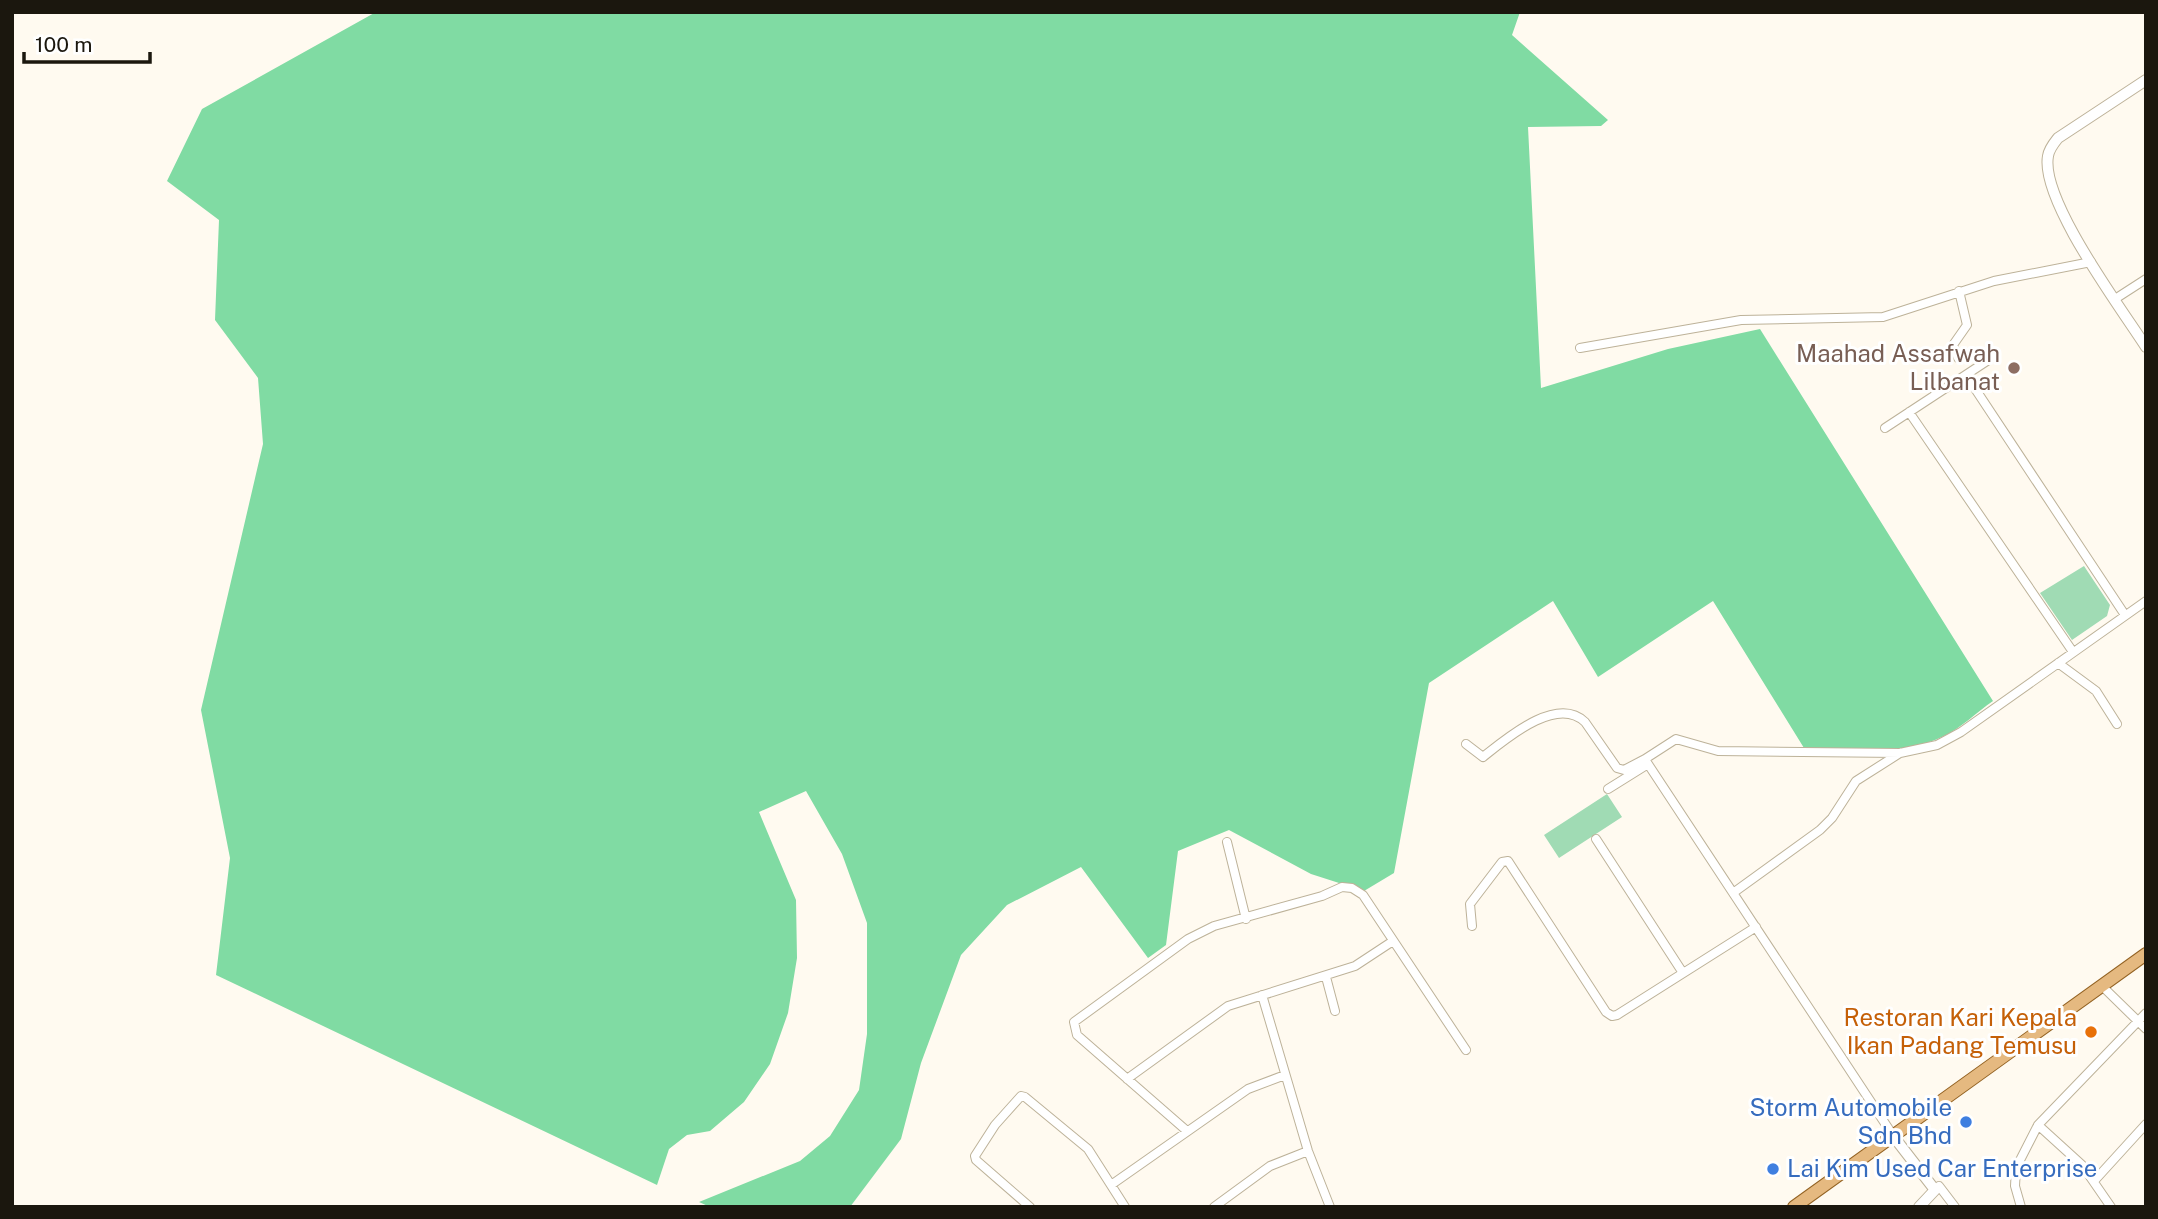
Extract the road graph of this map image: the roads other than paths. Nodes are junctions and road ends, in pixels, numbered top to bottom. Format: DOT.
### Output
graph roads {
  1 [pos="2146,80"];
  2 [pos="2091,262"];
  3 [pos="2146,279"];
  4 [pos="1959,291"];
  5 [pos="2115,299"];
  6 [pos="2144,342"];
  7 [pos="1580,348"];
  8 [pos="1958,358"];
  9 [pos="1990,359"];
  10 [pos="1966,375"];
  11 [pos="1909,412"];
  12 [pos="1885,428"];
  13 [pos="2146,601"];
  14 [pos="2125,615"];
  15 [pos="2073,652"];
  16 [pos="2058,663"];
  17 [pos="2117,724"];
  18 [pos="1466,744"];
  19 [pos="1900,753"];
  20 [pos="1646,762"];
  21 [pos="1608,789"];
  22 [pos="1596,839"];
  23 [pos="1227,842"];
  24 [pos="1733,893"];
  25 [pos="1246,919"];
  26 [pos="1472,926"];
  27 [pos="1755,927"];
  28 [pos="1393,941"];
  29 [pos="2146,954"];
  30 [pos="1683,973"];
  31 [pos="1326,976"];
  32 [pos="2102,986"];
  33 [pos="1262,995"];
  34 [pos="1335,1011"];
  35 [pos="2146,1013"];
  36 [pos="2137,1021"];
  37 [pos="2146,1030"];
  38 [pos="1466,1050"];
  39 [pos="1285,1075"];
  40 [pos="1127,1079"];
  41 [pos="2146,1124"];
  42 [pos="2038,1125"];
  43 [pos="1187,1131"];
  44 [pos="1894,1137"];
  45 [pos="1308,1151"];
  46 [pos="2095,1180"];
  47 [pos="1111,1185"];
  48 [pos="1939,1185"];
  49 [pos="1030,1207"];
  50 [pos="1125,1207"];
  51 [pos="1214,1207"];
  52 [pos="1329,1207"];
  53 [pos="1794,1207"];
  54 [pos="1919,1207"];
  55 [pos="1955,1207"];
  56 [pos="2021,1207"];
  57 [pos="2111,1207"];
  1 -- 2 [label="street"];
  2 -- 4 [label="street"];
  2 -- 5 [label="street"];
  3 -- 5 [label="street"];
  4 -- 7 [label="street"];
  4 -- 8 [label="street"];
  5 -- 6 [label="street"];
  9 -- 10 [label="street"];
  10 -- 11 [label="street"];
  10 -- 14 [label="street"];
  11 -- 12 [label="street"];
  11 -- 15 [label="street"];
  13 -- 14 [label="street"];
  14 -- 15 [label="street"];
  15 -- 16 [label="street"];
  16 -- 17 [label="street"];
  16 -- 19 [label="street"];
  18 -- 20 [label="street"];
  19 -- 20 [label="street"];
  19 -- 24 [label="street"];
  20 -- 21 [label="street"];
  20 -- 24 [label="street"];
  22 -- 30 [label="street"];
  23 -- 25 [label="street"];
  24 -- 27 [label="street"];
  25 -- 28 [label="street"];
  25 -- 40 [label="street"];
  26 -- 30 [label="street"];
  27 -- 30 [label="street"];
  27 -- 44 [label="street"];
  28 -- 31 [label="street"];
  28 -- 38 [label="street"];
  29 -- 32 [label="main road"];
  31 -- 33 [label="street"];
  31 -- 34 [label="street"];
  32 -- 36 [label="street"];
  32 -- 44 [label="main road"];
  33 -- 39 [label="street"];
  33 -- 40 [label="street"];
  35 -- 36 [label="street"];
  36 -- 37 [label="street"];
  36 -- 42 [label="street"];
  39 -- 43 [label="street"];
  39 -- 45 [label="street"];
  40 -- 43 [label="street"];
  41 -- 46 [label="street"];
  42 -- 46 [label="street"];
  42 -- 56 [label="street"];
  43 -- 47 [label="street"];
  44 -- 53 [label="main road"];
  44 -- 54 [label="street"];
  45 -- 51 [label="street"];
  45 -- 52 [label="street"];
  46 -- 57 [label="street"];
  47 -- 49 [label="street"];
  47 -- 50 [label="street"];
  48 -- 55 [label="street"];
}
